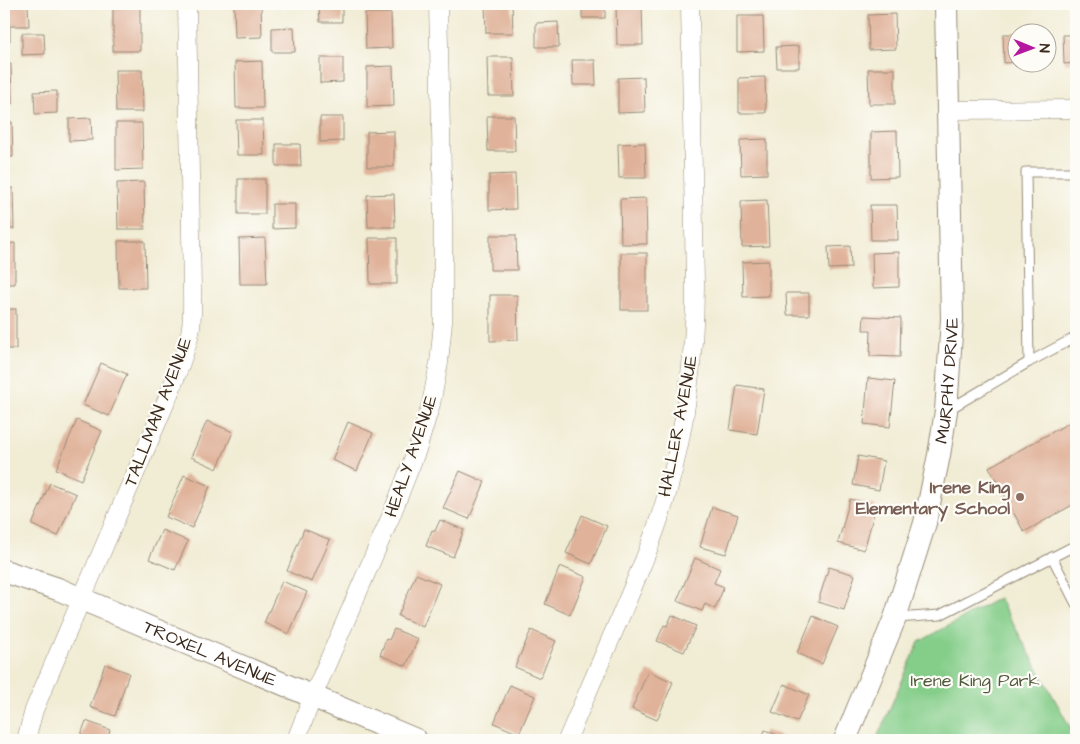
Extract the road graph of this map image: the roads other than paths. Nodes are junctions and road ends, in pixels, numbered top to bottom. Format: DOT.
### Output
graph roads {
  1 [pos="186,4"];
  2 [pos="438,4"];
  3 [pos="690,4"];
  4 [pos="946,4"];
  5 [pos="1076,109"];
  6 [pos="948,110"];
  7 [pos="1076,172"];
  8 [pos="1076,337"];
  9 [pos="1029,362"];
  10 [pos="946,411"];
  11 [pos="1076,546"];
  12 [pos="1052,557"];
  13 [pos="4,570"];
  14 [pos="82,599"];
  15 [pos="1076,604"];
  16 [pos="895,618"];
  17 [pos="313,696"];
  18 [pos="26,740"];
  19 [pos="296,740"];
  20 [pos="416,740"];
  21 [pos="568,740"];
  22 [pos="845,740"];
  1 -- 14 [label="street, TALLMAN AVENUE"];
  2 -- 17 [label="street, HEALY AVENUE"];
  3 -- 21 [label="street, HALLER AVENUE"];
  4 -- 6 [label="street, MURPHY DRIVE"];
  5 -- 6 [label="street"];
  6 -- 10 [label="street, MURPHY DRIVE"];
  7 -- 9 [label="lane"];
  8 -- 9 [label="lane"];
  9 -- 10 [label="lane"];
  10 -- 16 [label="street, MURPHY DRIVE"];
  11 -- 12 [label="lane"];
  12 -- 15 [label="lane"];
  12 -- 16 [label="lane"];
  13 -- 14 [label="street, TROXEL AVENUE"];
  14 -- 17 [label="street, TROXEL AVENUE"];
  14 -- 18 [label="street, TALLMAN AVENUE"];
  16 -- 22 [label="street, MURPHY DRIVE"];
  17 -- 19 [label="street, HEALY AVENUE"];
  17 -- 20 [label="street, TROXEL AVENUE"];
}
